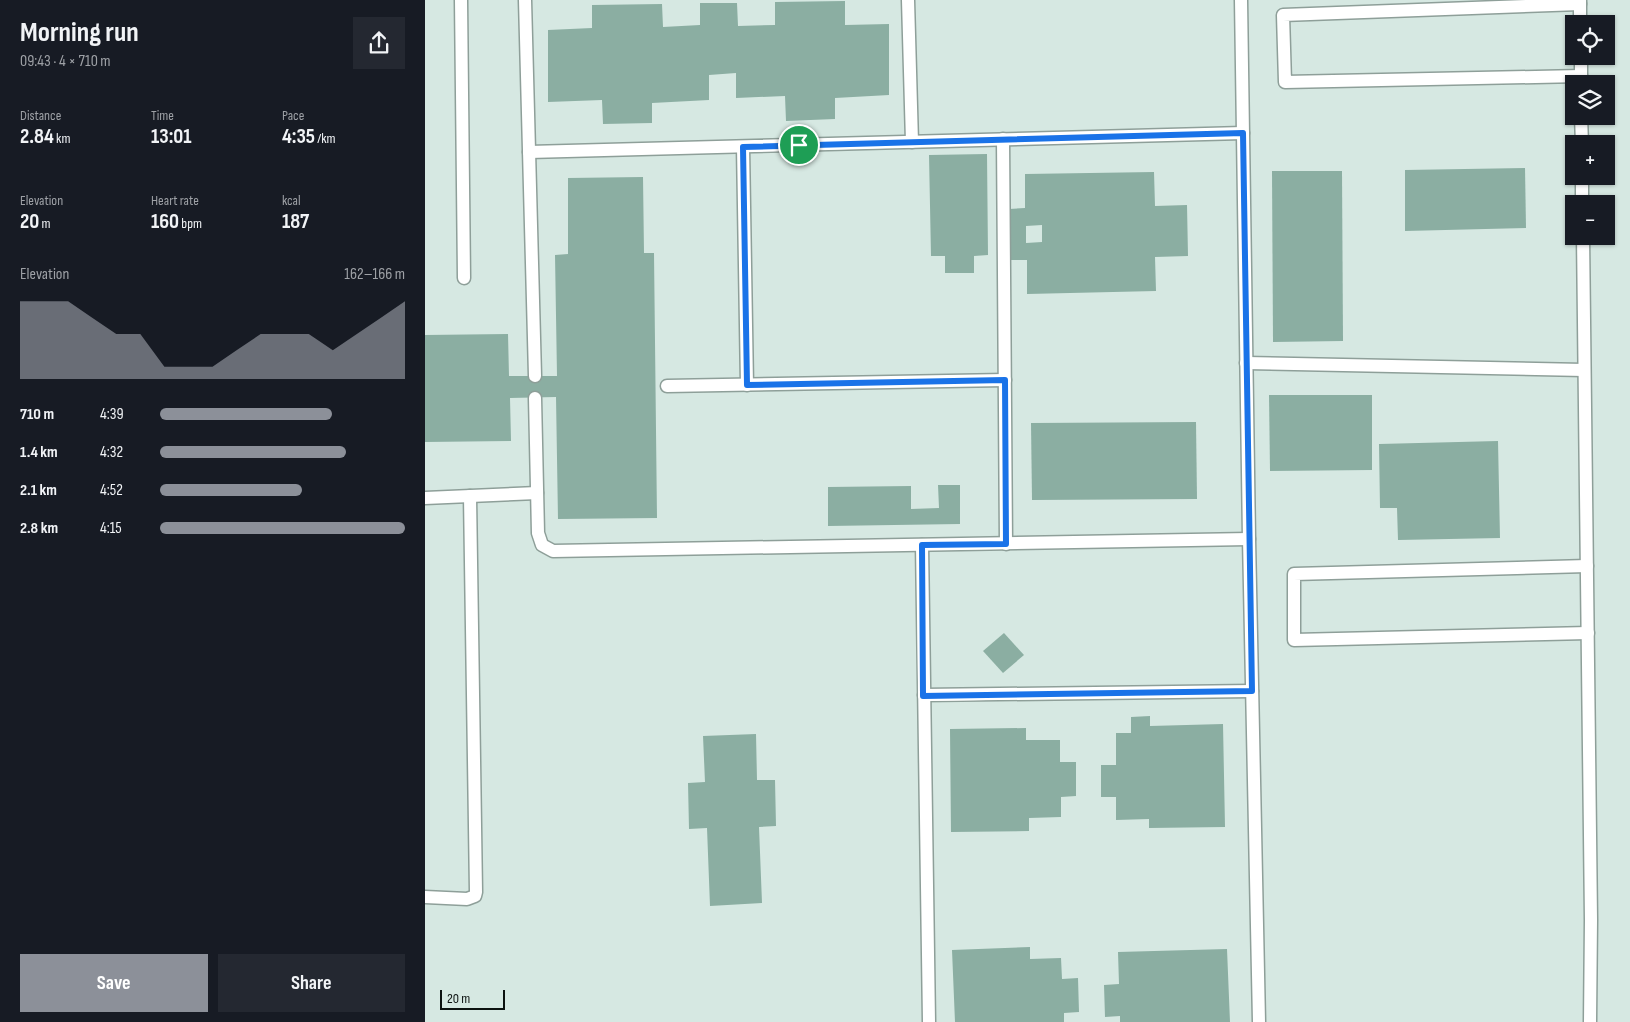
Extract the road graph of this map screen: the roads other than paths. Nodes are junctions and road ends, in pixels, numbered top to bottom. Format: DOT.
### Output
graph roads {
  1 [pos="461,0"];
  2 [pos="525,0"];
  3 [pos="909,0"];
  4 [pos="1241,0"];
  5 [pos="1580,2"];
  6 [pos="1580,15"];
  7 [pos="1565,80"];
  8 [pos="1243,133"];
  9 [pos="1003,140"];
  10 [pos="912,142"];
  11 [pos="743,147"];
  12 [pos="529,152"];
  13 [pos="1583,245"];
  14 [pos="464,278"];
  15 [pos="1247,363"];
  16 [pos="1584,370"];
  17 [pos="535,376"];
  18 [pos="1005,380"];
  19 [pos="747,385"];
  20 [pos="667,386"];
  21 [pos="535,398"];
  22 [pos="537,493"];
  23 [pos="470,496"];
  24 [pos="425,498"];
  25 [pos="1249,539"];
  26 [pos="1006,544"];
  27 [pos="922,545"];
  28 [pos="1587,566"];
  29 [pos="1587,633"];
  30 [pos="1252,691"];
  31 [pos="923,696"];
  32 [pos="425,897"];
  33 [pos="929,1022"];
  34 [pos="1259,1022"];
  35 [pos="1590,1022"];
  1 -- 14 [label="lane"];
  2 -- 12 [label="lane"];
  3 -- 10 [label="lane"];
  4 -- 8 [label="lane"];
  5 -- 6 [label="lane"];
  5 -- 7 [label="lane"];
  8 -- 9 [label="lane"];
  8 -- 15 [label="lane"];
  9 -- 10 [label="lane"];
  9 -- 18 [label="lane"];
  10 -- 11 [label="lane"];
  11 -- 12 [label="lane"];
  11 -- 19 [label="lane"];
  12 -- 17 [label="lane"];
  13 -- 16 [label="lane"];
  15 -- 16 [label="lane"];
  15 -- 25 [label="lane"];
  16 -- 28 [label="lane"];
  18 -- 19 [label="lane"];
  18 -- 26 [label="lane"];
  19 -- 20 [label="lane"];
  21 -- 22 [label="lane"];
  22 -- 23 [label="lane"];
  22 -- 27 [label="lane"];
  23 -- 24 [label="lane"];
  23 -- 32 [label="lane"];
  25 -- 26 [label="lane"];
  25 -- 30 [label="lane"];
  26 -- 27 [label="lane"];
  27 -- 31 [label="lane"];
  28 -- 29 [label="lane"];
  28 -- 29 [label="lane"];
  29 -- 35 [label="lane"];
  30 -- 31 [label="lane"];
  30 -- 34 [label="lane"];
  31 -- 33 [label="lane"];
}
